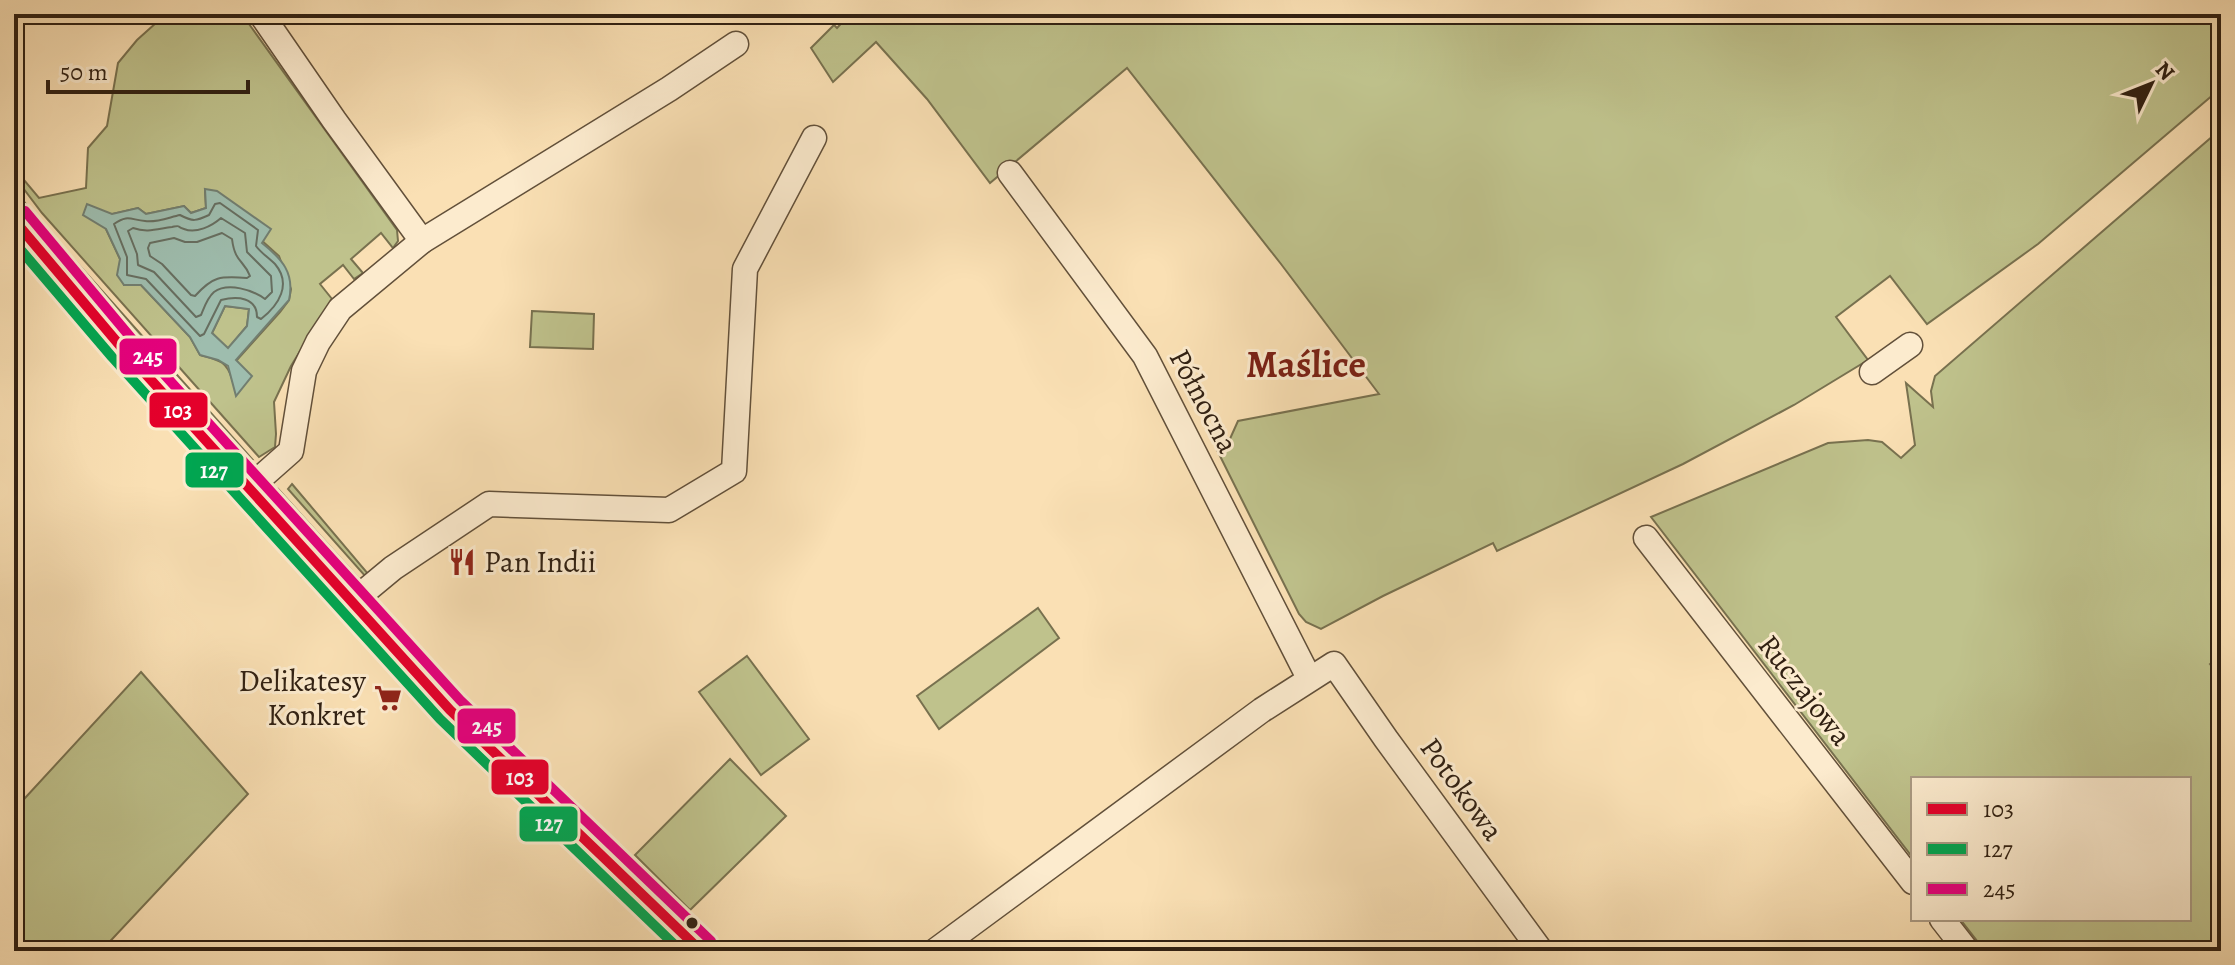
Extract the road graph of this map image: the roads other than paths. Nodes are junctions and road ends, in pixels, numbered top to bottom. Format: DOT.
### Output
graph roads {
  1 [pos="261,14"];
  2 [pos="736,44"];
  3 [pos="814,138"];
  4 [pos="1010,173"];
  5 [pos="14,220"];
  6 [pos="422,241"];
  7 [pos="1910,345"];
  8 [pos="1872,372"];
  9 [pos="248,489"];
  10 [pos="1646,538"];
  11 [pos="352,602"];
  12 [pos="1309,678"];
  13 [pos="1911,879"];
  14 [pos="1944,921"];
  15 [pos="701,951"];
  16 [pos="935,951"];
  17 [pos="1541,951"];
  18 [pos="1967,951"];
  1 -- 6 [label="street"];
  2 -- 6 [label="street"];
  3 -- 11 [label="street"];
  4 -- 12 [label="street, Północna"];
  5 -- 9 [label="street"];
  6 -- 9 [label="street"];
  7 -- 8 [label="street"];
  9 -- 11 [label="street"];
  10 -- 13 [label="street, Ruczajowa"];
  11 -- 15 [label="street"];
  12 -- 16 [label="street"];
  12 -- 17 [label="street, Potokowa"];
  14 -- 18 [label="street"];
}
